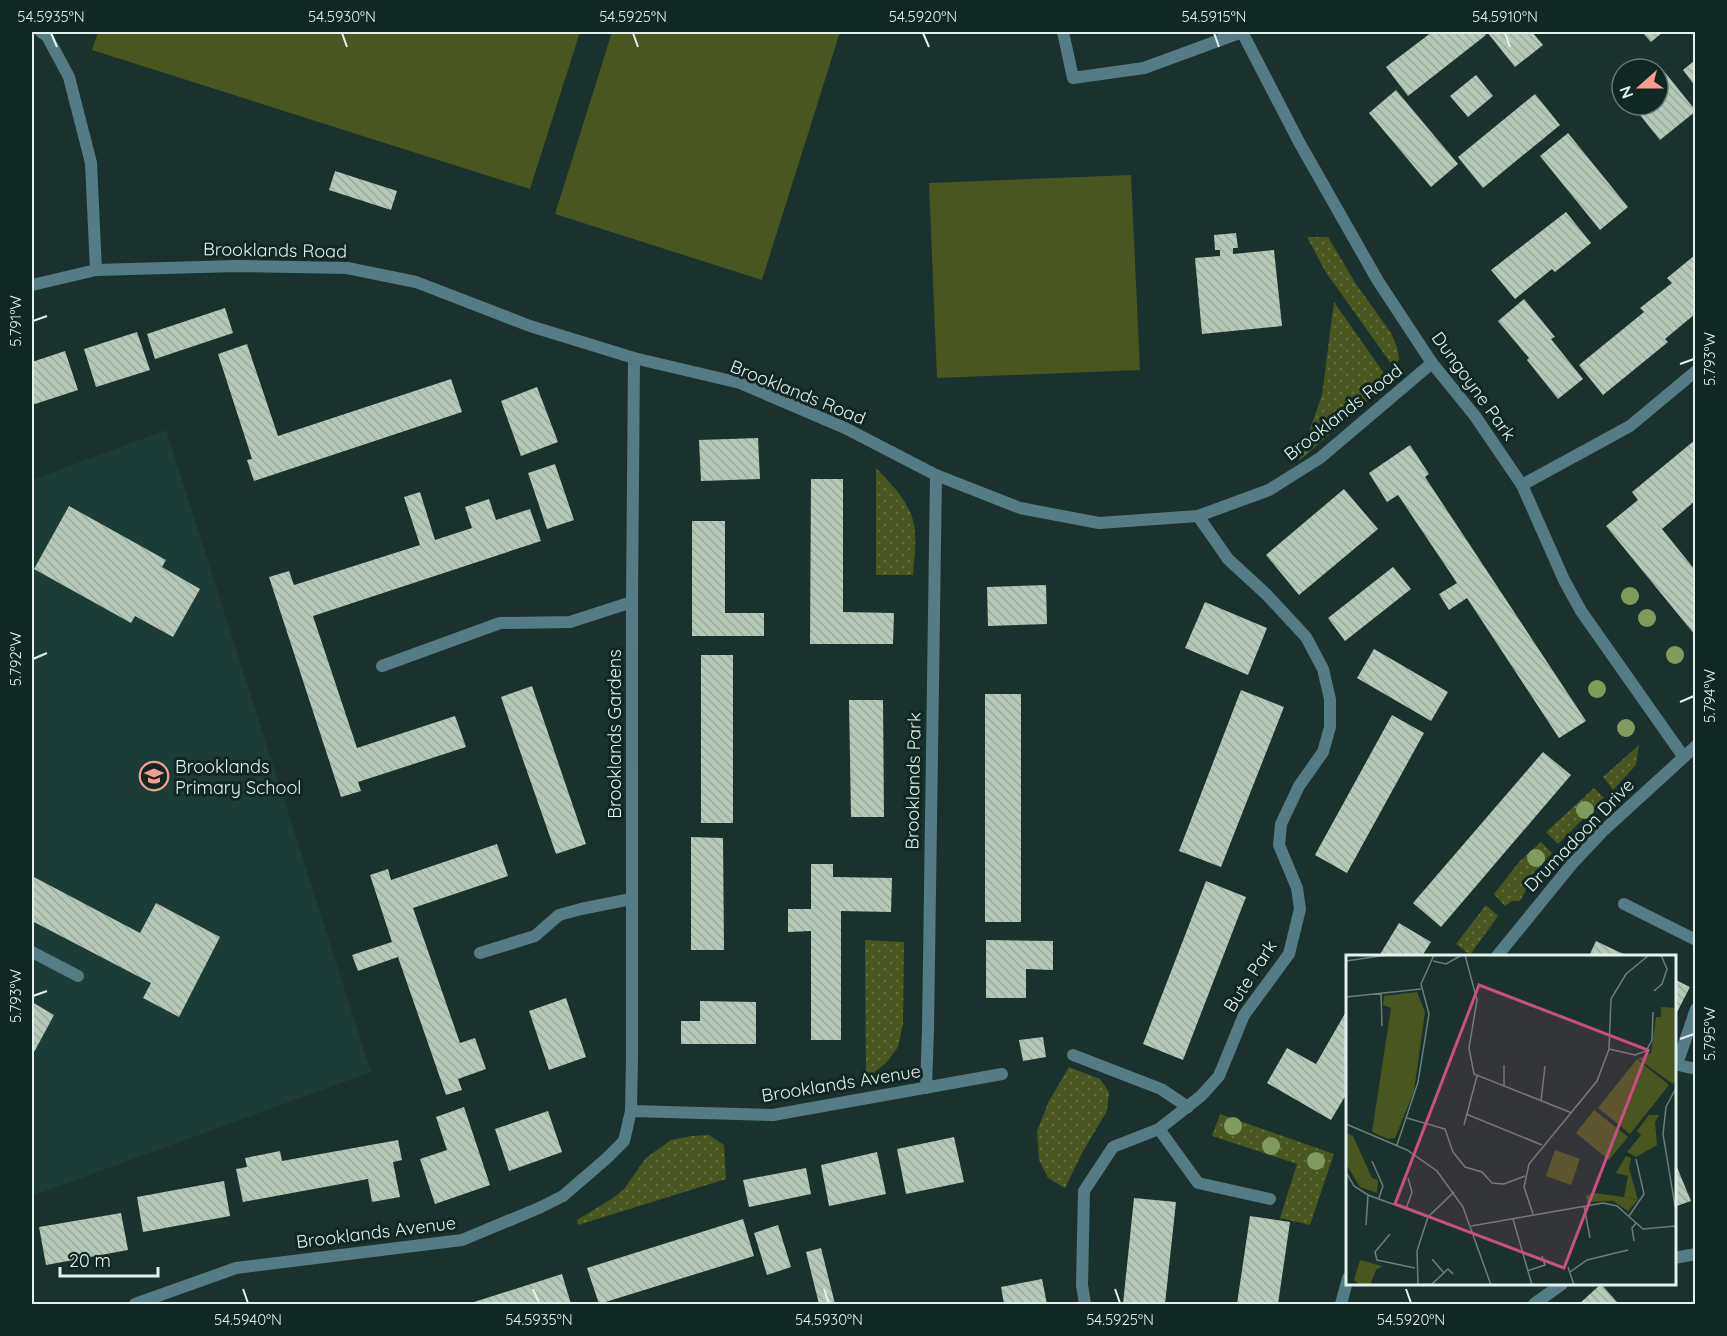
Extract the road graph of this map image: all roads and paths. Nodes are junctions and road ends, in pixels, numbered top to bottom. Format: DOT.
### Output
graph roads {
  1 [pos="41,32"];
  2 [pos="1063,32"];
  3 [pos="1242,32"];
  4 [pos="96,270"];
  5 [pos="32,285"];
  6 [pos="634,358"];
  7 [pos="1432,363"];
  8 [pos="1695,371"];
  9 [pos="936,475"];
  10 [pos="1522,485"];
  11 [pos="1198,516"];
  12 [pos="632,602"];
  13 [pos="382,666"];
  14 [pos="1695,746"];
  15 [pos="1683,756"];
  16 [pos="632,899"];
  17 [pos="1624,904"];
  18 [pos="1695,940"];
  19 [pos="32,952"];
  20 [pos="480,953"];
  21 [pos="1499,955"];
  22 [pos="78,976"];
  23 [pos="1695,1009"];
  24 [pos="1072,1055"];
  25 [pos="1676,1064"];
  26 [pos="1695,1069"];
  27 [pos="1002,1074"];
  28 [pos="926,1088"];
  29 [pos="1188,1107"];
  30 [pos="631,1111"];
  31 [pos="1159,1129"];
  32 [pos="1270,1199"];
  33 [pos="1695,1254"];
  34 [pos="1676,1258"];
  35 [pos="1346,1282"];
  36 [pos="1561,1285"];
  37 [pos="135,1305"];
  38 [pos="1084,1305"];
  39 [pos="1341,1305"];
  40 [pos="1534,1305"];
  1 -- 4 [label="street"];
  2 -- 3 [label="street"];
  3 -- 7 [label="street, Dungoyne Park"];
  4 -- 5 [label="street, Brooklands Road"];
  4 -- 6 [label="street, Brooklands Road"];
  6 -- 9 [label="street, Brooklands Road"];
  6 -- 12 [label="street, Brooklands Gardens"];
  7 -- 10 [label="street, Dungoyne Park"];
  7 -- 11 [label="street, Brooklands Road"];
  8 -- 10 [label="street"];
  9 -- 11 [label="street, Brooklands Road"];
  9 -- 28 [label="street, Brooklands Park"];
  10 -- 15 [label="street, Dungoyne Park"];
  11 -- 29 [label="street, Bute Park"];
  12 -- 13 [label="street"];
  12 -- 16 [label="street, Brooklands Gardens"];
  14 -- 15 [label="street, Drumadoon Drive"];
  15 -- 21 [label="street, Drumadoon Drive"];
  16 -- 20 [label="street"];
  16 -- 30 [label="street, Brooklands Gardens"];
  17 -- 18 [label="street"];
  19 -- 22 [label="street"];
  23 -- 25 [label="street"];
  24 -- 29 [label="street"];
  25 -- 26 [label="street"];
  27 -- 28 [label="street, Brooklands Avenue"];
  28 -- 30 [label="street, Brooklands Avenue"];
  29 -- 31 [label="street, Bute Park"];
  30 -- 37 [label="street, Brooklands Avenue"];
  31 -- 32 [label="street"];
  31 -- 38 [label="street, Bute Park"];
  33 -- 34 [label="street"];
  35 -- 39 [label="street"];
  36 -- 40 [label="street"];
}
